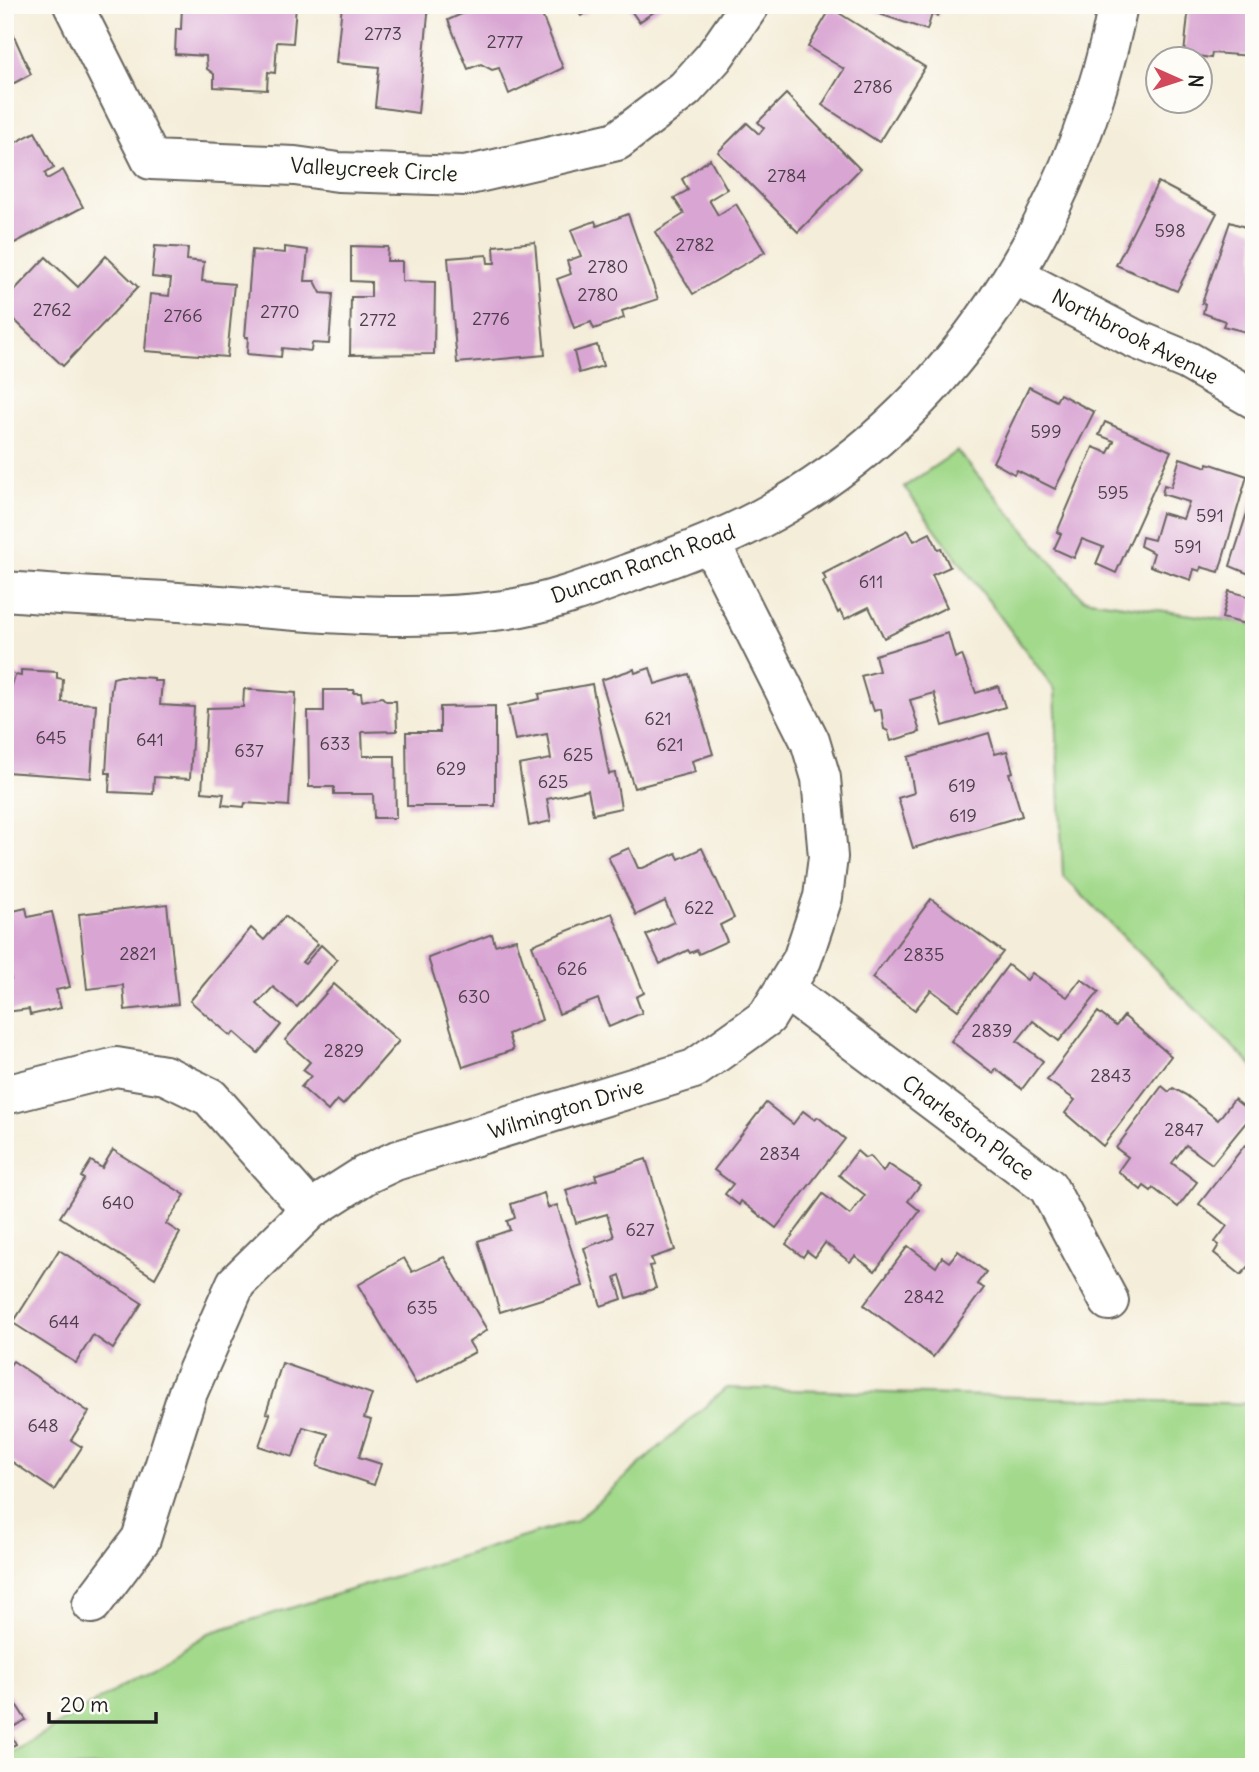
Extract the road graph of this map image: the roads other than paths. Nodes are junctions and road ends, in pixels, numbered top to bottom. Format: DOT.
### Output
graph roads {
  1 [pos="73,5"];
  2 [pos="750,5"];
  3 [pos="1118,5"];
  4 [pos="1015,276"];
  5 [pos="1254,399"];
  6 [pos="711,544"];
  7 [pos="5,591"];
  8 [pos="786,990"];
  9 [pos="5,1095"];
  10 [pos="310,1210"];
  11 [pos="1109,1301"];
  12 [pos="92,1604"];
  1 -- 2 [label="street, Valleycreek Circle"];
  3 -- 4 [label="street, Duncan Ranch Road"];
  4 -- 5 [label="street, Northbrook Avenue"];
  4 -- 6 [label="street, Duncan Ranch Road"];
  6 -- 7 [label="street, Duncan Ranch Road"];
  6 -- 8 [label="street, Wilmington Drive"];
  8 -- 10 [label="street, Wilmington Drive"];
  8 -- 11 [label="street, Charleston Place"];
  9 -- 10 [label="street"];
  10 -- 12 [label="street, Wilmington Drive"];
}
